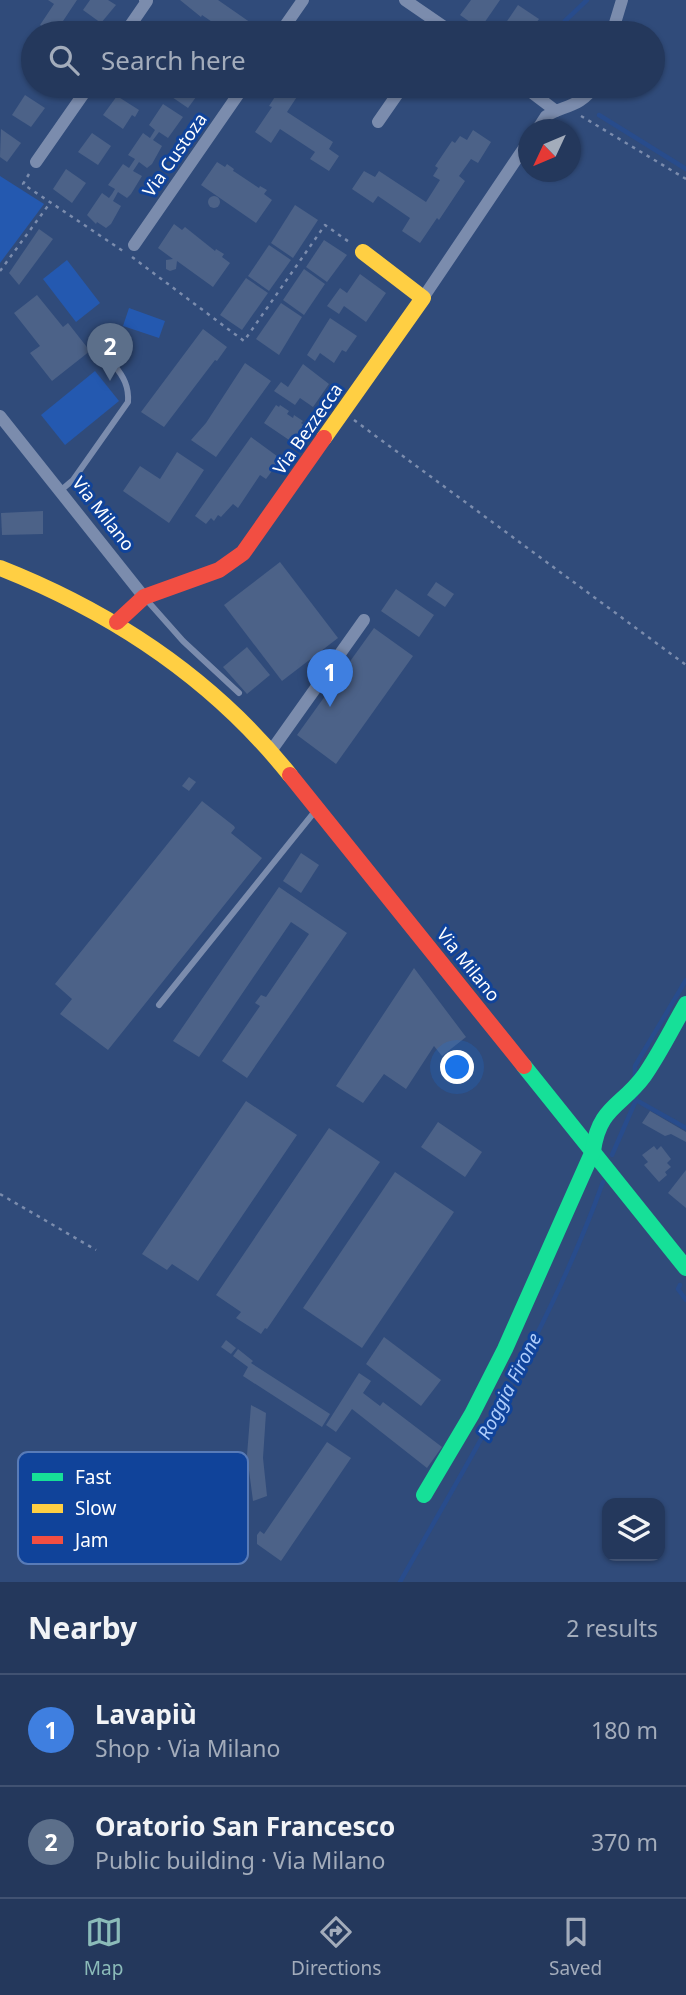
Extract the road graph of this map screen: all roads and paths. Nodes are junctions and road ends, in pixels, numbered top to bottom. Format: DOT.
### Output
graph roads {
  1 [pos="145,0"];
  2 [pos="303,0"];
  3 [pos="405,0"];
  4 [pos="622,0"];
  5 [pos="133,21"];
  6 [pos="288,21"];
  7 [pos="432,21"];
  8 [pos="616,21"];
  9 [pos="81,98"];
  10 [pos="236,98"];
  11 [pos="395,98"];
  12 [pos="542,98"];
  13 [pos="584,98"];
  14 [pos="559,109"];
  15 [pos="544,119"];
  16 [pos="378,122"];
  17 [pos="518,157"];
  18 [pos="36,162"];
  19 [pos="686,179"];
  20 [pos="50,203"];
  21 [pos="134,245"];
  22 [pos="363,252"];
  23 [pos="0,271"];
  24 [pos="423,298"];
  25 [pos="114,365"];
  26 [pos="343,414"];
  27 [pos="0,416"];
  28 [pos="60,491"];
  29 [pos="0,568"];
  30 [pos="144,597"];
  31 [pos="364,621"];
  32 [pos="117,622"];
  33 [pos="686,665"];
  34 [pos="239,692"];
  35 [pos="271,751"];
  36 [pos="317,809"];
  37 [pos="686,1004"];
  38 [pos="159,1005"];
  39 [pos="593,1151"];
  40 [pos="0,1194"];
  41 [pos="96,1250"];
  42 [pos="686,1268"];
  43 [pos="424,1495"];
  1 -- 5 [label="street"];
  2 -- 6 [label="street"];
  3 -- 7 [label="street"];
  4 -- 8 [label="street"];
  9 -- 18 [label="street"];
  10 -- 21 [label="street, Via Custoza"];
  11 -- 16 [label="street"];
  12 -- 14 [label="street"];
  13 -- 14 [label="street"];
  14 -- 15 [label="street"];
  14 -- 19 [label="path"];
  17 -- 24 [label="street"];
  18 -- 20 [label="path"];
  20 -- 22 [label="path"];
  20 -- 23 [label="path"];
  22 -- 24 [label="street"];
  24 -- 26 [label="street, Via Bezzecca"];
  25 -- 28 [label="lane"];
  26 -- 30 [label="street, Via Bezzecca"];
  26 -- 33 [label="path"];
  27 -- 28 [label="street, Via Milano"];
  28 -- 30 [label="street, Via Milano"];
  29 -- 32 [label="street, Via Milano"];
  30 -- 32 [label="street"];
  30 -- 34 [label="lane, Via Milano"];
  31 -- 35 [label="street"];
  32 -- 35 [label="street, Via Milano"];
  35 -- 36 [label="street, Via Milano"];
  36 -- 38 [label="lane"];
  36 -- 39 [label="street, Via Milano"];
  37 -- 39 [label="street"];
  39 -- 42 [label="street, Via Milano"];
  39 -- 43 [label="street"];
  40 -- 41 [label="path"];
}
